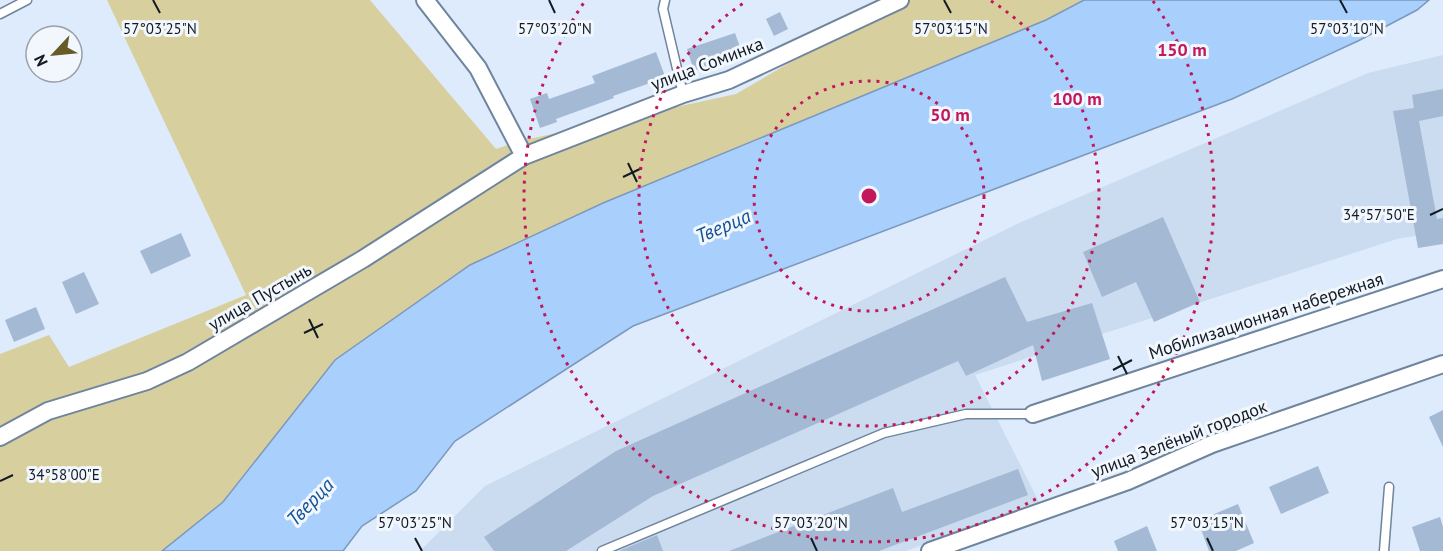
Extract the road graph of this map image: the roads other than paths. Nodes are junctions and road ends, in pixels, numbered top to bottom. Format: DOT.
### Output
graph roads {
  1 [pos="27,0"];
  2 [pos="424,0"];
  3 [pos="665,0"];
  4 [pos="900,0"];
  5 [pos="0,14"];
  6 [pos="683,94"];
  7 [pos="524,156"];
  8 [pos="1443,279"];
  9 [pos="1443,364"];
  10 [pos="1033,414"];
  11 [pos="0,436"];
  12 [pos="1389,487"];
  13 [pos="602,551"];
  14 [pos="930,551"];
  15 [pos="1384,551"];
  1 -- 5 [label="lane"];
  2 -- 7 [label="street"];
  3 -- 6 [label="lane"];
  4 -- 6 [label="street, улица Соминка"];
  6 -- 7 [label="street, улица Соминка"];
  7 -- 11 [label="street, улица Пустынь"];
  8 -- 10 [label="street, Мобилизационная набережная"];
  9 -- 14 [label="street, улица Зелёный городок"];
  10 -- 13 [label="lane"];
  12 -- 15 [label="lane"];
}
